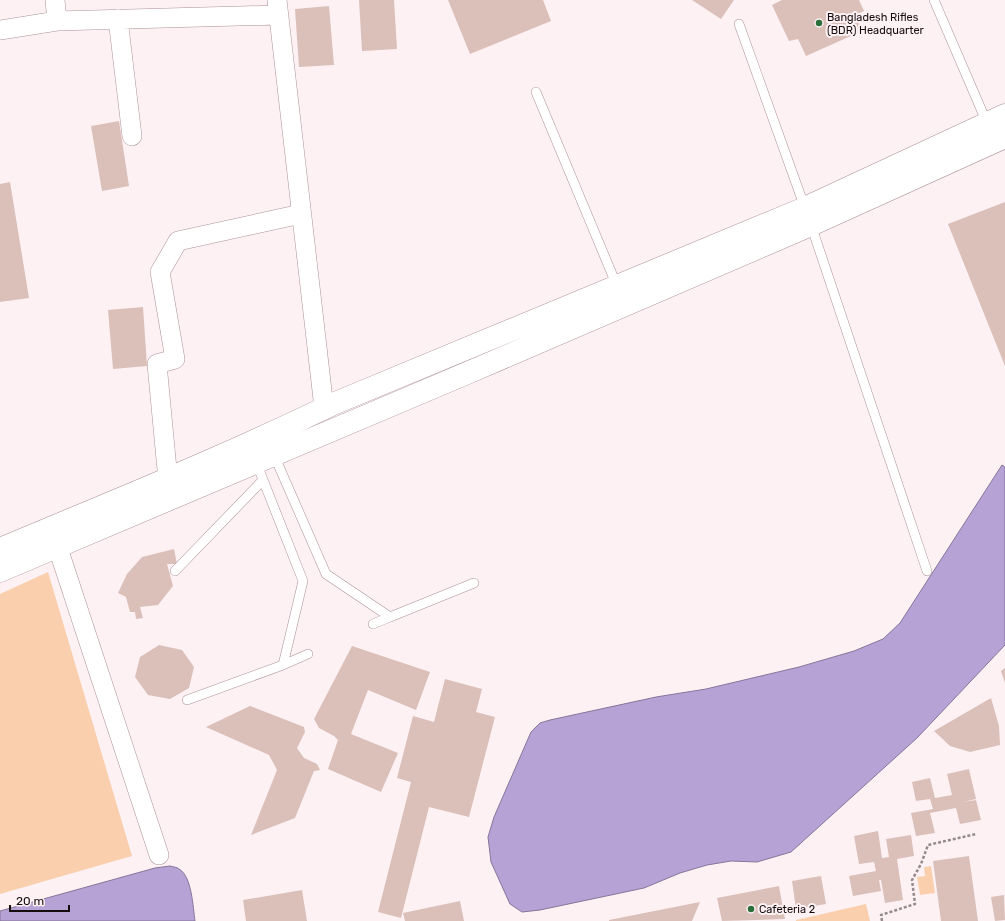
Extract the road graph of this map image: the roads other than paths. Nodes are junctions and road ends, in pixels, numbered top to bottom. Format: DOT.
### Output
graph roads {
  1 [pos="55,0"];
  2 [pos="934,0"];
  3 [pos="277,8"];
  4 [pos="118,19"];
  5 [pos="57,21"];
  6 [pos="739,24"];
  7 [pos="0,30"];
  8 [pos="536,92"];
  9 [pos="998,129"];
  10 [pos="132,136"];
  11 [pos="301,214"];
  12 [pos="808,217"];
  13 [pos="617,286"];
  14 [pos="324,408"];
  15 [pos="262,455"];
  16 [pos="168,480"];
  17 [pos="55,537"];
  18 [pos="0,549"];
  19 [pos="0,571"];
  20 [pos="175,571"];
  21 [pos="927,571"];
  22 [pos="474,583"];
  23 [pos="390,617"];
  24 [pos="373,624"];
  25 [pos="308,654"];
  26 [pos="283,666"];
  27 [pos="186,700"];
  28 [pos="159,855"];
  1 -- 5 [label="street"];
  2 -- 9 [label="lane"];
  3 -- 4 [label="street"];
  3 -- 11 [label="street"];
  4 -- 5 [label="street"];
  4 -- 10 [label="street"];
  5 -- 7 [label="street"];
  6 -- 12 [label="lane"];
  8 -- 13 [label="lane"];
  9 -- 12 [label="street"];
  11 -- 14 [label="street"];
  11 -- 16 [label="street"];
  12 -- 13 [label="street"];
  12 -- 15 [label="street"];
  12 -- 21 [label="lane"];
  13 -- 14 [label="street"];
  14 -- 15 [label="street"];
  15 -- 16 [label="street"];
  15 -- 17 [label="street"];
  15 -- 20 [label="lane"];
  15 -- 23 [label="lane"];
  15 -- 26 [label="lane"];
  16 -- 17 [label="street"];
  17 -- 18 [label="street"];
  17 -- 19 [label="street"];
  17 -- 28 [label="street"];
  22 -- 23 [label="lane"];
  23 -- 24 [label="lane"];
  25 -- 26 [label="lane"];
  26 -- 27 [label="lane"];
}
